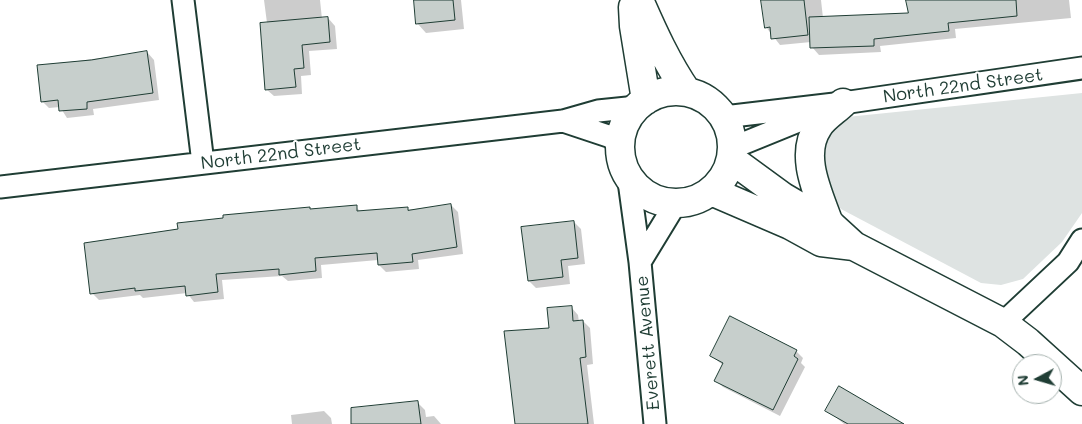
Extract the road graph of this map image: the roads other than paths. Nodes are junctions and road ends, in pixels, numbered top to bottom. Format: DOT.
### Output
graph roads {
  1 [pos="183,0"];
  2 [pos="633,0"];
  3 [pos="639,0"];
  4 [pos="1082,68"];
  5 [pos="687,92"];
  6 [pos="642,103"];
  7 [pos="844,103"];
  8 [pos="724,117"];
  9 [pos="562,121"];
  10 [pos="621,147"];
  11 [pos="732,154"];
  12 [pos="203,164"];
  13 [pos="628,174"];
  14 [pos="0,186"];
  15 [pos="711,191"];
  16 [pos="676,203"];
  17 [pos="831,225"];
  18 [pos="1082,240"];
  19 [pos="854,246"];
  20 [pos="640,262"];
  21 [pos="1003,323"];
  22 [pos="1082,391"];
  23 [pos="656,424"];
  1 -- 12 [label="street"];
  2 -- 6 [label="street"];
  3 -- 5 [label="street"];
  4 -- 7 [label="street, North 22nd Street"];
  5 -- 6 [label="street"];
  5 -- 8 [label="street"];
  6 -- 9 [label="street, North 22nd Street"];
  6 -- 10 [label="street"];
  7 -- 8 [label="street, North 22nd Street"];
  7 -- 11 [label="street, North 22nd Street"];
  7 -- 17 [label="street"];
  8 -- 11 [label="street"];
  9 -- 10 [label="street, North 22nd Street"];
  9 -- 12 [label="street, North 22nd Street"];
  10 -- 13 [label="street"];
  11 -- 15 [label="street"];
  11 -- 17 [label="street"];
  12 -- 14 [label="street, North 22nd Street"];
  13 -- 16 [label="street"];
  13 -- 20 [label="street, Everett Avenue"];
  15 -- 16 [label="street"];
  15 -- 19 [label="street"];
  16 -- 20 [label="street, Everett Avenue"];
  17 -- 19 [label="street"];
  18 -- 21 [label="street"];
  19 -- 21 [label="street"];
  20 -- 23 [label="street, Everett Avenue"];
  21 -- 22 [label="street"];
}
